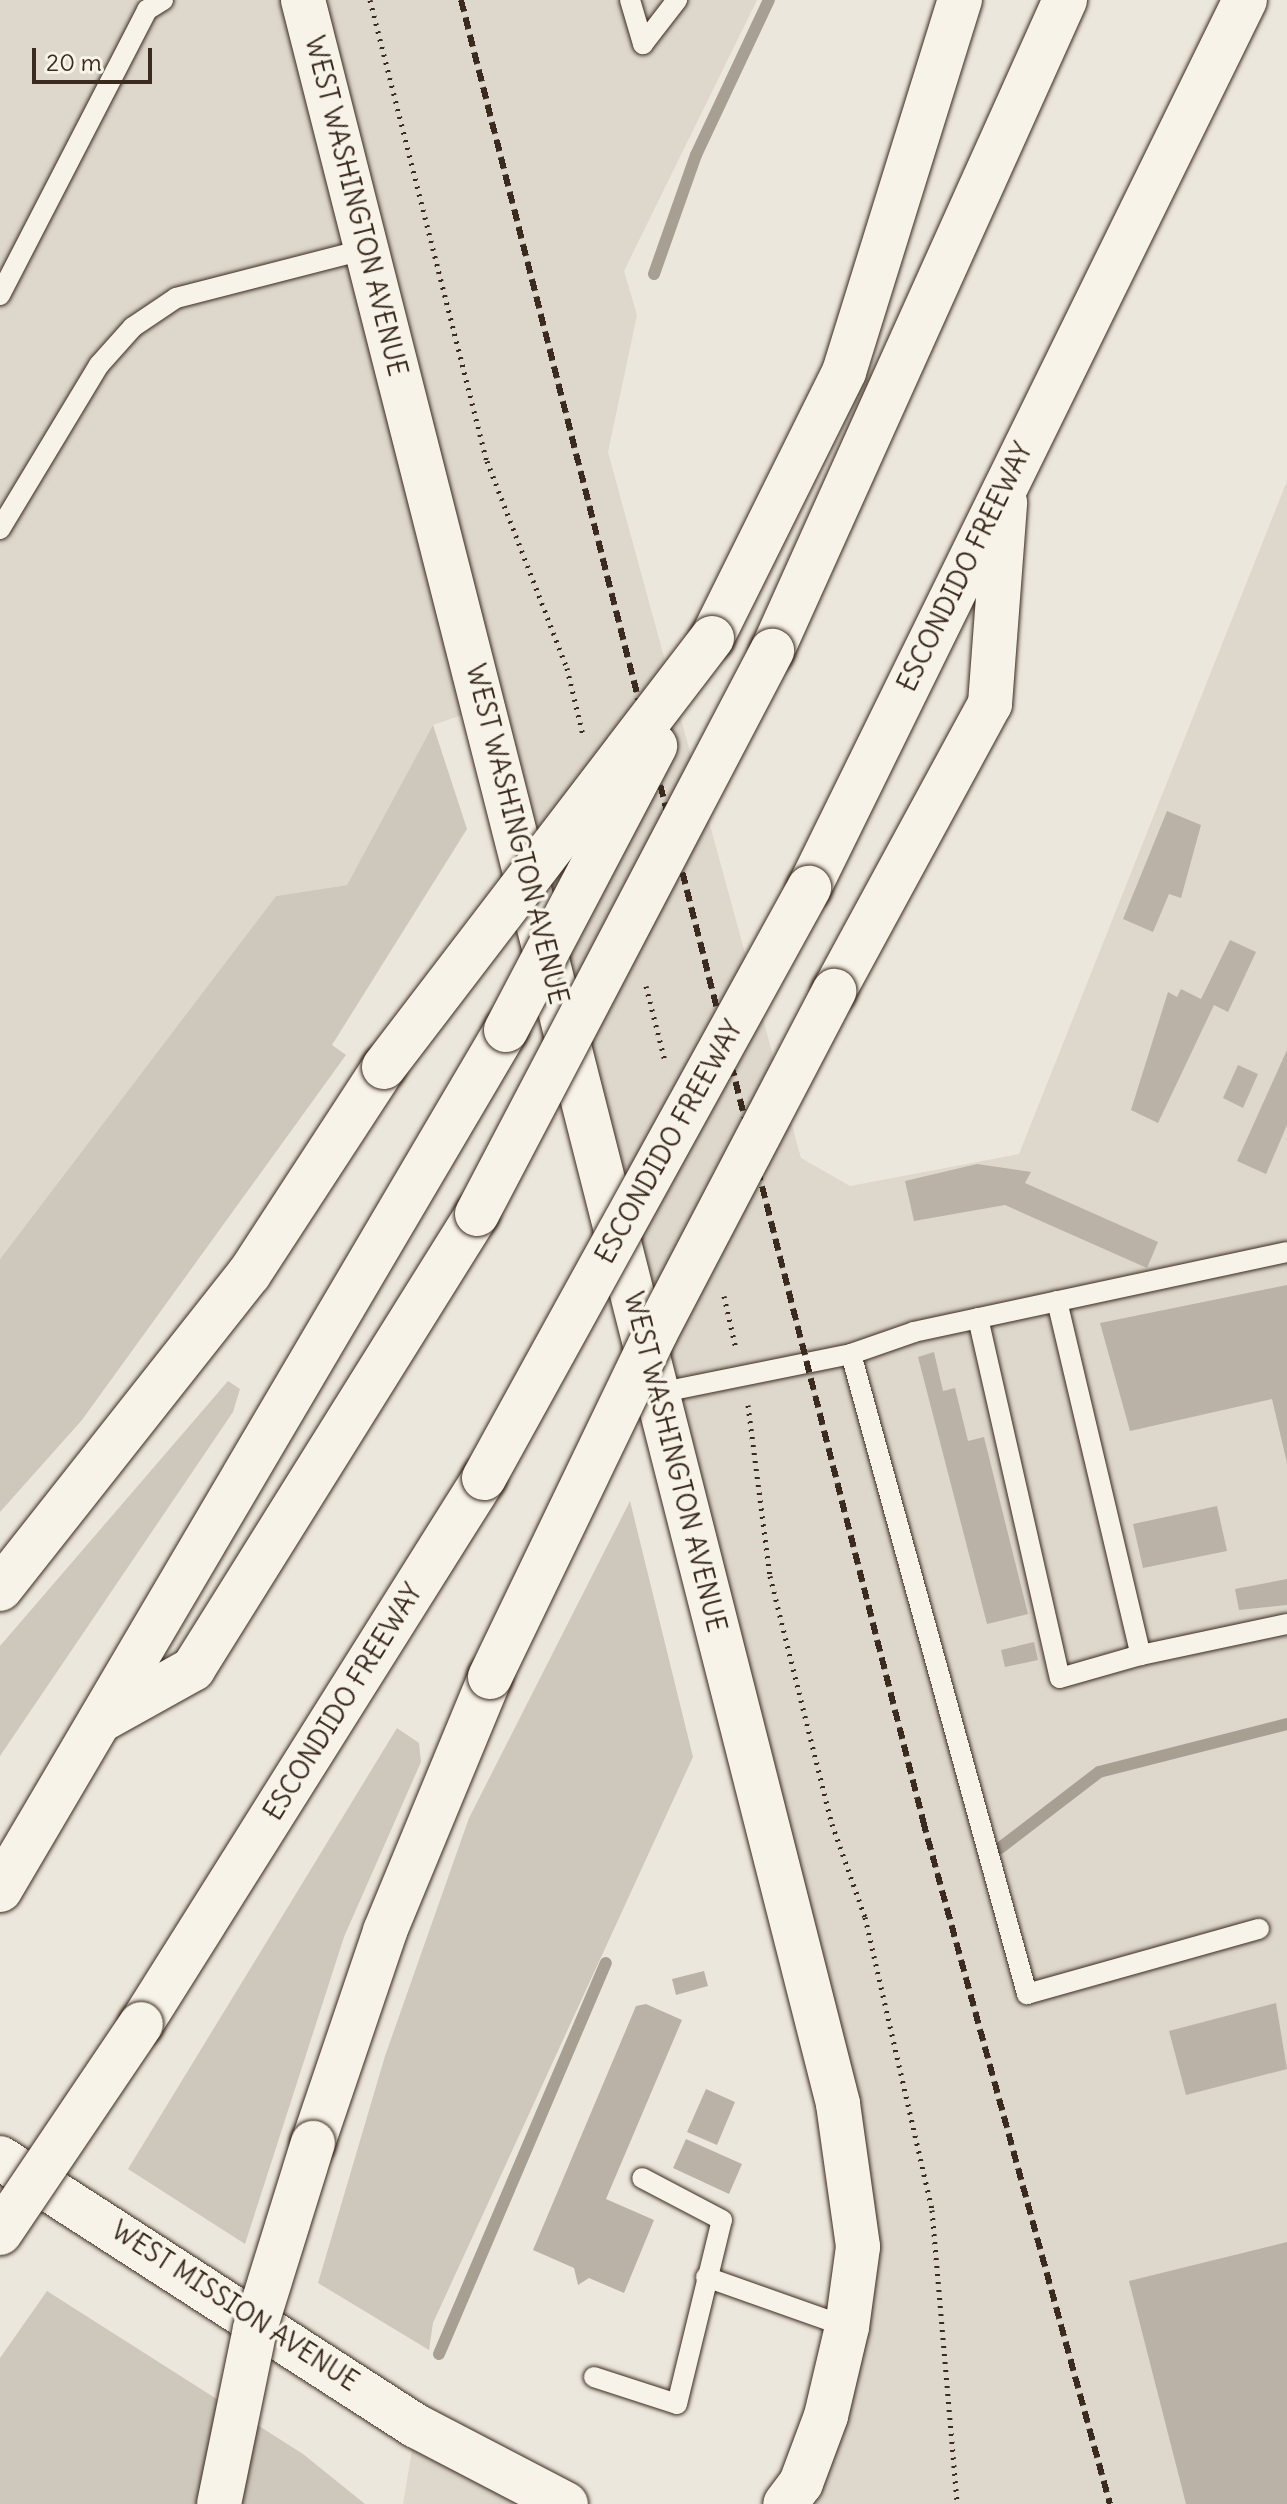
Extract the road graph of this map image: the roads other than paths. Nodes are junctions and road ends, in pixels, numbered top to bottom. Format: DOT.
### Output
graph roads {
  1 [pos="163,0"];
  2 [pos="303,0"];
  3 [pos="630,0"];
  4 [pos="677,0"];
  5 [pos="960,0"];
  6 [pos="1065,0"];
  7 [pos="1245,0"];
  8 [pos="367,249"];
  9 [pos="0,295"];
  10 [pos="1007,481"];
  11 [pos="0,529"];
  12 [pos="712,638"];
  13 [pos="1287,1252"];
  14 [pos="1057,1301"];
  15 [pos="978,1318"];
  16 [pos="851,1354"];
  17 [pos="658,1393"];
  18 [pos="102,1468"];
  19 [pos="0,1564"];
  20 [pos="0,1589"];
  21 [pos="1287,1624"];
  22 [pos="1141,1655"];
  23 [pos="105,1718"];
  24 [pos="0,1890"];
  25 [pos="1259,1929"];
  26 [pos="0,2158"];
  27 [pos="642,2178"];
  28 [pos="0,2233"];
  29 [pos="706,2277"];
  30 [pos="847,2327"];
  31 [pos="594,2377"];
  32 [pos="469,2454"];
  33 [pos="219,2504"];
  34 [pos="493,2504"];
  35 [pos="566,2504"];
  36 [pos="785,2504"];
  1 -- 9 [label="lane"];
  2 -- 8 [label="main road, WEST WASHINGTON AVENUE"];
  3 -- 4 [label="lane"];
  5 -- 12 [label="main road"];
  6 -- 23 [label="main road, bridge"];
  7 -- 10 [label="main road, ESCONDIDO FREEWAY"];
  8 -- 11 [label="lane"];
  8 -- 17 [label="main road, WEST WASHINGTON AVENUE"];
  10 -- 28 [label="main road, ESCONDIDO FREEWAY, bridge"];
  10 -- 33 [label="main road, bridge"];
  12 -- 18 [label="main road, bridge"];
  12 -- 23 [label="main road, bridge"];
  13 -- 14 [label="lane"];
  14 -- 15 [label="lane"];
  14 -- 22 [label="lane"];
  15 -- 16 [label="lane"];
  15 -- 22 [label="lane"];
  16 -- 17 [label="lane"];
  16 -- 25 [label="lane"];
  17 -- 30 [label="main road, WEST WASHINGTON AVENUE"];
  18 -- 19 [label="main road"];
  18 -- 20 [label="main road"];
  21 -- 22 [label="lane"];
  23 -- 24 [label="main road"];
  26 -- 32 [label="main road, WEST MISSION AVENUE"];
  27 -- 29 [label="lane"];
  29 -- 30 [label="lane"];
  29 -- 31 [label="lane"];
  30 -- 36 [label="main road, WEST WASHINGTON AVENUE"];
  32 -- 34 [label="main road"];
  32 -- 35 [label="main road, WEST MISSION AVENUE"];
}
